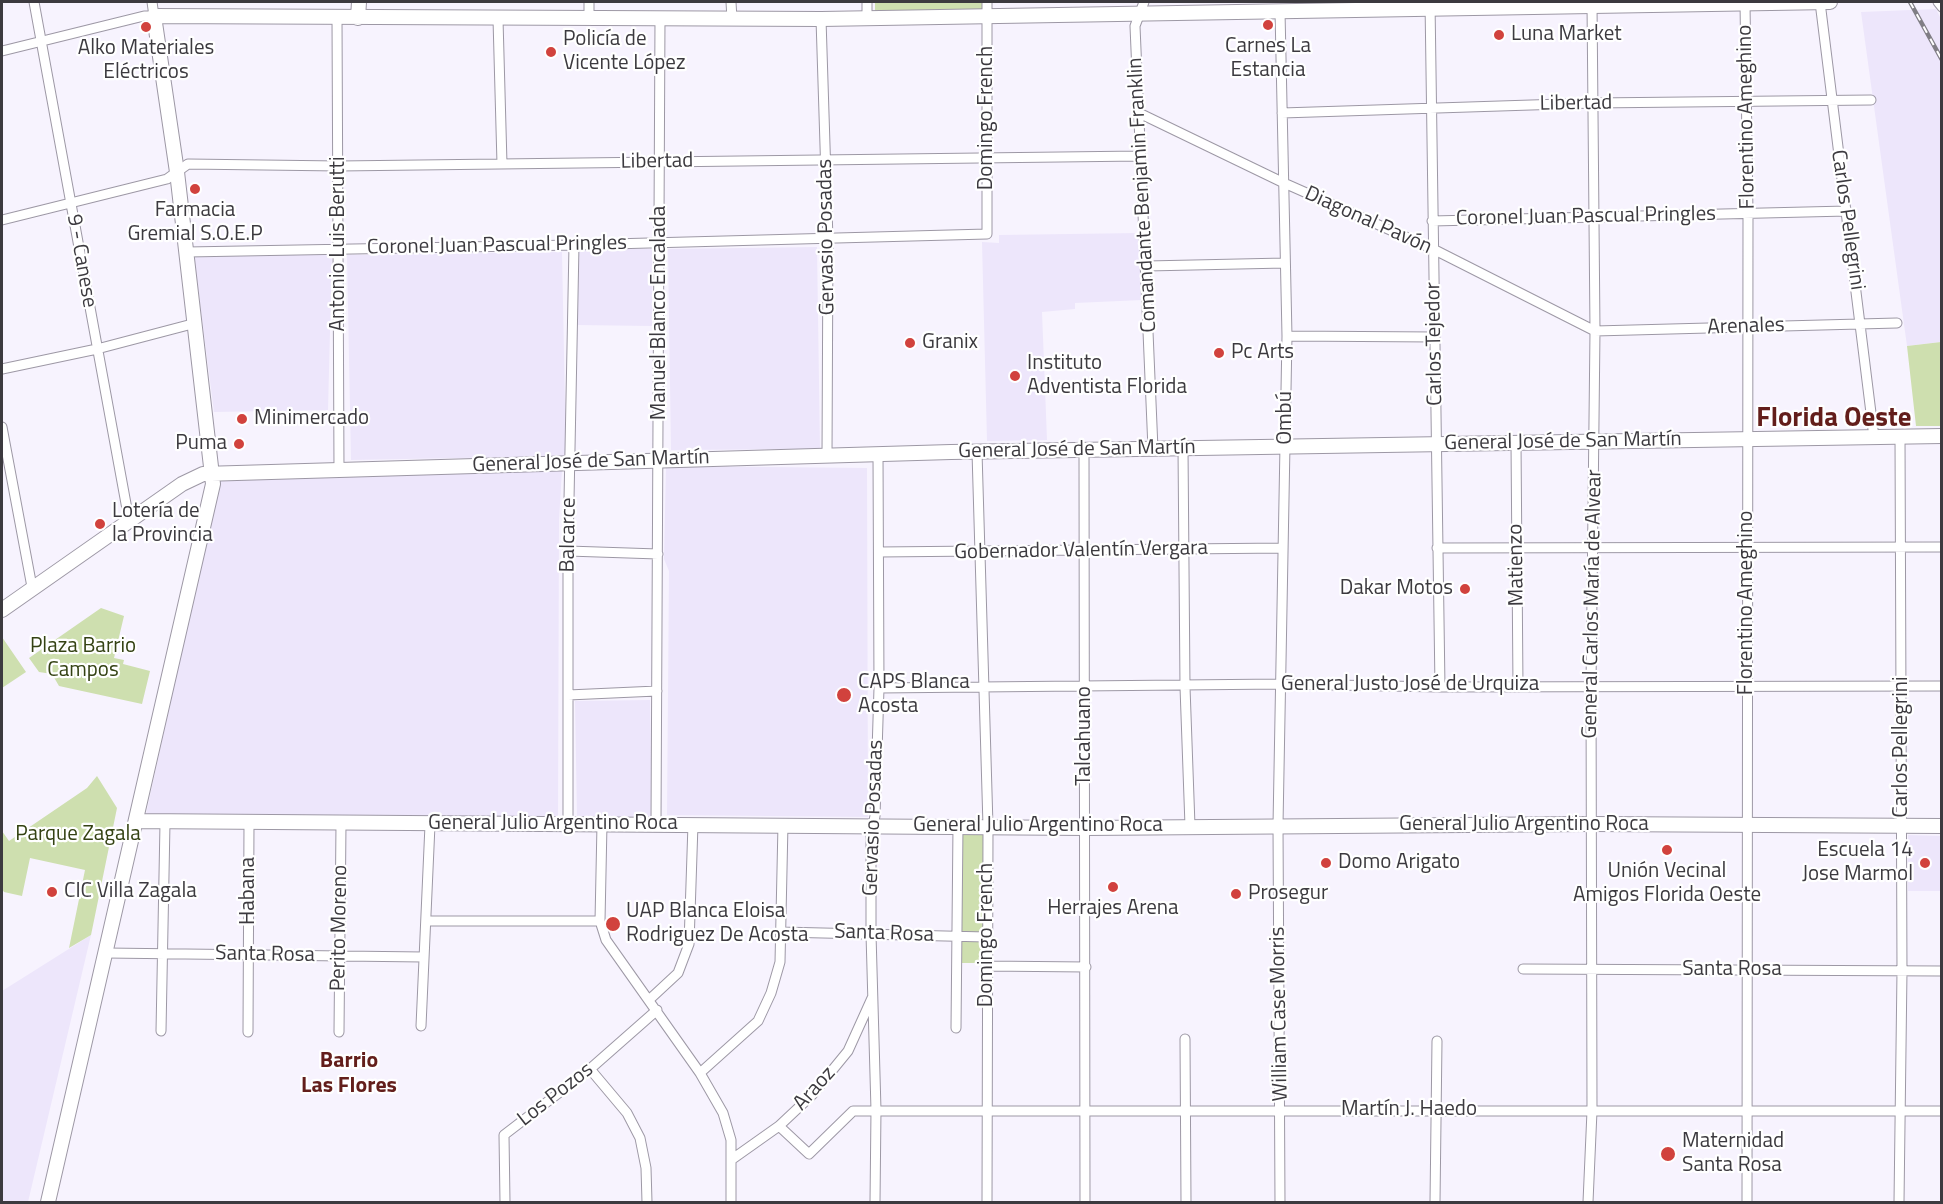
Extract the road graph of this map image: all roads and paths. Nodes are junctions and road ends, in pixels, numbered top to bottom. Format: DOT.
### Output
graph roads {
  1 [pos="34,2"];
  2 [pos="152,2"];
  3 [pos="359,2"];
  4 [pos="589,2"];
  5 [pos="731,2"];
  6 [pos="867,2"];
  7 [pos="1708,2"];
  8 [pos="1820,2"];
  9 [pos="1830,2"];
  10 [pos="1938,2"];
  11 [pos="1568,3"];
  12 [pos="1745,3"];
  13 [pos="1430,4"];
  14 [pos="1592,4"];
  15 [pos="1941,7"];
  16 [pos="987,8"];
  17 [pos="1142,8"];
  18 [pos="1286,8"];
  19 [pos="154,16"];
  20 [pos="337,18"];
  21 [pos="358,18"];
  22 [pos="589,18"];
  23 [pos="867,18"];
  24 [pos="498,19"];
  25 [pos="660,19"];
  26 [pos="732,19"];
  27 [pos="821,19"];
  28 [pos="41,39"];
  29 [pos="2,51"];
  30 [pos="1871,100"];
  31 [pos="1830,101"];
  32 [pos="1593,103"];
  33 [pos="1745,104"];
  34 [pos="1431,107"];
  35 [pos="1139,113"];
  36 [pos="1282,113"];
  37 [pos="1140,156"];
  38 [pos="988,158"];
  39 [pos="826,160"];
  40 [pos="661,162"];
  41 [pos="502,164"];
  42 [pos="339,166"];
  43 [pos="177,172"];
  44 [pos="1284,183"];
  45 [pos="71,202"];
  46 [pos="1847,211"];
  47 [pos="1748,214"];
  48 [pos="1594,216"];
  49 [pos="2,220"];
  50 [pos="1432,221"];
  51 [pos="987,234"];
  52 [pos="828,240"];
  53 [pos="660,242"];
  54 [pos="574,246"];
  55 [pos="338,249"];
  56 [pos="1433,249"];
  57 [pos="187,252"];
  58 [pos="1285,263"];
  59 [pos="1147,266"];
  60 [pos="195,323"];
  61 [pos="1896,323"];
  62 [pos="1861,324"];
  63 [pos="1748,327"];
  64 [pos="1595,331"];
  65 [pos="1287,336"];
  66 [pos="1435,337"];
  67 [pos="97,349"];
  68 [pos="2,369"];
  69 [pos="2,427"];
  70 [pos="1900,436"];
  71 [pos="1941,436"];
  72 [pos="1874,437"];
  73 [pos="1748,439"];
  74 [pos="1594,441"];
  75 [pos="1516,442"];
  76 [pos="1436,444"];
  77 [pos="1286,446"];
  78 [pos="1183,448"];
  79 [pos="1153,449"];
  80 [pos="1084,450"];
  81 [pos="977,452"];
  82 [pos="878,454"];
  83 [pos="827,455"];
  84 [pos="660,459"];
  85 [pos="570,463"];
  86 [pos="339,469"];
  87 [pos="213,473"];
  88 [pos="129,520"];
  89 [pos="1901,547"];
  90 [pos="1941,547"];
  91 [pos="1283,548"];
  92 [pos="1437,548"];
  93 [pos="1517,548"];
  94 [pos="1594,548"];
  95 [pos="1748,548"];
  96 [pos="1185,550"];
  97 [pos="568,551"];
  98 [pos="1084,551"];
  99 [pos="879,552"];
  100 [pos="980,552"];
  101 [pos="658,554"];
  102 [pos="32,587"];
  103 [pos="2,610"];
  104 [pos="1281,684"];
  105 [pos="1591,686"];
  106 [pos="1902,686"];
  107 [pos="1941,686"];
  108 [pos="984,687"];
  109 [pos="1185,687"];
  110 [pos="1440,687"];
  111 [pos="1518,687"];
  112 [pos="1747,687"];
  113 [pos="879,688"];
  114 [pos="1085,688"];
  115 [pos="657,691"];
  116 [pos="568,695"];
  117 [pos="136,821"];
  118 [pos="165,823"];
  119 [pos="249,823"];
  120 [pos="656,823"];
  121 [pos="341,824"];
  122 [pos="602,824"];
  123 [pos="693,824"];
  124 [pos="783,824"];
  125 [pos="1591,824"];
  126 [pos="430,825"];
  127 [pos="568,825"];
  128 [pos="873,825"];
  129 [pos="1278,825"];
  130 [pos="958,826"];
  131 [pos="988,826"];
  132 [pos="1190,826"];
  133 [pos="1746,826"];
  134 [pos="1901,826"];
  135 [pos="1941,826"];
  136 [pos="1086,828"];
  137 [pos="427,921"];
  138 [pos="600,921"];
  139 [pos="782,932"];
  140 [pos="871,934"];
  141 [pos="958,936"];
  142 [pos="986,937"];
  143 [pos="106,953"];
  144 [pos="165,954"];
  145 [pos="248,955"];
  146 [pos="340,956"];
  147 [pos="423,957"];
  148 [pos="986,966"];
  149 [pos="1086,967"];
  150 [pos="1523,969"];
  151 [pos="1591,969"];
  152 [pos="1746,970"];
  153 [pos="1902,971"];
  154 [pos="1941,971"];
  155 [pos="873,996"];
  156 [pos="650,999"];
  157 [pos="657,1010"];
  158 [pos="421,1026"];
  159 [pos="956,1028"];
  160 [pos="162,1030"];
  161 [pos="248,1032"];
  162 [pos="339,1032"];
  163 [pos="1185,1039"];
  164 [pos="1437,1041"];
  165 [pos="590,1069"];
  166 [pos="700,1073"];
  167 [pos="987,1109"];
  168 [pos="876,1110"];
  169 [pos="1087,1110"];
  170 [pos="1185,1110"];
  171 [pos="1282,1110"];
  172 [pos="1434,1110"];
  173 [pos="1592,1111"];
  174 [pos="1745,1111"];
  175 [pos="1901,1111"];
  176 [pos="1941,1111"];
  177 [pos="779,1126"];
  178 [pos="731,1160"];
  179 [pos="48,1203"];
  180 [pos="506,1203"];
  181 [pos="646,1203"];
  182 [pos="731,1203"];
  183 [pos="875,1203"];
  184 [pos="987,1203"];
  185 [pos="1085,1203"];
  186 [pos="1186,1203"];
  187 [pos="1281,1203"];
  188 [pos="1435,1203"];
  189 [pos="1588,1203"];
  190 [pos="1747,1203"];
  191 [pos="1899,1203"];
  1 -- 28 [label="street, 9 - Canese"];
  2 -- 19 [label="street"];
  3 -- 21 [label="street"];
  4 -- 22 [label="street"];
  5 -- 26 [label="street"];
  6 -- 23 [label="street"];
  7 -- 12 [label="street"];
  7 -- 14 [label="street"];
  8 -- 9 [label="street"];
  8 -- 12 [label="street"];
  8 -- 31 [label="street, Carlos Pellegrini"];
  10 -- 15 [label="street"];
  11 -- 13 [label="street"];
  11 -- 14 [label="street"];
  12 -- 33 [label="street, Florentino Ameghino"];
  13 -- 18 [label="street"];
  13 -- 34 [label="street, Carlos Tejedor"];
  14 -- 32 [label="street, General Carlos María de Alvear"];
  16 -- 17 [label="street"];
  16 -- 23 [label="street"];
  16 -- 38 [label="street, Domingo French"];
  17 -- 18 [label="street"];
  17 -- 35 [label="street, Comandante Benjamin Franklin"];
  18 -- 36 [label="street, Ombú"];
  19 -- 20 [label="street"];
  19 -- 28 [label="street"];
  19 -- 43 [label="street"];
  20 -- 21 [label="street"];
  20 -- 42 [label="street, Antonio Luis Berutti"];
  21 -- 24 [label="street"];
  22 -- 24 [label="street"];
  22 -- 25 [label="street"];
  23 -- 27 [label="street"];
  24 -- 41 [label="street"];
  25 -- 26 [label="street"];
  25 -- 40 [label="street, Manuel Blanco Encalada"];
  26 -- 27 [label="street"];
  27 -- 39 [label="street, Gervasio Posadas"];
  28 -- 29 [label="street"];
  28 -- 45 [label="street, 9 - Canese"];
  30 -- 31 [label="street, Libertad"];
  31 -- 33 [label="street, Libertad"];
  31 -- 46 [label="street, Carlos Pellegrini"];
  32 -- 33 [label="street, Libertad"];
  32 -- 34 [label="street, Libertad"];
  32 -- 48 [label="street, General Carlos María de Alvear"];
  33 -- 47 [label="street, Florentino Ameghino"];
  34 -- 36 [label="street, Libertad"];
  34 -- 50 [label="street, Carlos Tejedor"];
  35 -- 37 [label="street, Comandante Benjamin Franklin"];
  35 -- 44 [label="street, Diagonal Pavón"];
  36 -- 44 [label="street, Ombú"];
  37 -- 38 [label="street, Libertad"];
  37 -- 59 [label="street, Comandante Benjamin Franklin"];
  38 -- 39 [label="street, Libertad"];
  38 -- 51 [label="street, Domingo French"];
  39 -- 40 [label="street, Libertad"];
  39 -- 52 [label="street, Gervasio Posadas"];
  40 -- 41 [label="street, Libertad"];
  40 -- 53 [label="street, Manuel Blanco Encalada"];
  41 -- 42 [label="street, Libertad"];
  42 -- 43 [label="street, Libertad"];
  42 -- 55 [label="street, Antonio Luis Berutti"];
  43 -- 45 [label="street, Libertad"];
  43 -- 57 [label="street"];
  44 -- 56 [label="street, Diagonal Pavón"];
  44 -- 58 [label="street, Ombú"];
  45 -- 49 [label="street, Libertad"];
  45 -- 67 [label="street, 9 - Canese"];
  46 -- 47 [label="street, Coronel Juan Pascual Pringles"];
  46 -- 62 [label="street, Carlos Pellegrini"];
  47 -- 48 [label="street, Coronel Juan Pascual Pringles"];
  47 -- 63 [label="street, Florentino Ameghino"];
  48 -- 50 [label="street, Coronel Juan Pascual Pringles"];
  48 -- 64 [label="street, General Carlos María de Alvear"];
  50 -- 56 [label="street, Carlos Tejedor"];
  51 -- 52 [label="street, Coronel Juan Pascual Pringles"];
  52 -- 53 [label="street, Coronel Juan Pascual Pringles"];
  52 -- 83 [label="street, Gervasio Posadas"];
  53 -- 54 [label="street, Coronel Juan Pascual Pringles"];
  53 -- 84 [label="street, Manuel Blanco Encalada"];
  54 -- 55 [label="street, Coronel Juan Pascual Pringles"];
  54 -- 85 [label="street, Balcarce"];
  55 -- 57 [label="street, Coronel Juan Pascual Pringles"];
  55 -- 86 [label="street, Antonio Luis Berutti"];
  56 -- 64 [label="street, Diagonal Pavón"];
  56 -- 66 [label="street, Carlos Tejedor"];
  57 -- 60 [label="street"];
  58 -- 59 [label="street"];
  58 -- 65 [label="street, Ombú"];
  59 -- 79 [label="street, Comandante Benjamin Franklin"];
  60 -- 67 [label="street"];
  60 -- 87 [label="street"];
  61 -- 62 [label="street, Arenales"];
  62 -- 63 [label="street, Arenales"];
  62 -- 72 [label="street, Carlos Pellegrini"];
  63 -- 64 [label="street, Arenales"];
  63 -- 73 [label="street, Florentino Ameghino"];
  64 -- 74 [label="street, General Carlos María de Alvear"];
  65 -- 66 [label="street"];
  65 -- 77 [label="street, Ombú"];
  66 -- 76 [label="street, Carlos Tejedor"];
  67 -- 68 [label="street"];
  67 -- 88 [label="street, 9 - Canese"];
  69 -- 102 [label="street"];
  70 -- 71 [label="street, General José de San Martín"];
  70 -- 72 [label="street, General José de San Martín"];
  70 -- 89 [label="street, Carlos Pellegrini"];
  72 -- 73 [label="street, General José de San Martín"];
  73 -- 74 [label="street, General José de San Martín"];
  73 -- 95 [label="street, Florentino Ameghino"];
  74 -- 75 [label="street, General José de San Martín"];
  74 -- 94 [label="street, General Carlos María de Alvear"];
  75 -- 76 [label="street, General José de San Martín"];
  75 -- 93 [label="street, Matienzo"];
  76 -- 77 [label="street, General José de San Martín"];
  76 -- 92 [label="street, Carlos Tejedor"];
  77 -- 78 [label="street, General José de San Martín"];
  77 -- 91 [label="street, Ombú"];
  78 -- 79 [label="street, General José de San Martín"];
  78 -- 96 [label="street"];
  79 -- 80 [label="street, General José de San Martín"];
  80 -- 81 [label="street, General José de San Martín"];
  80 -- 98 [label="street, Talcahuano"];
  81 -- 82 [label="street, General José de San Martín"];
  81 -- 100 [label="street, Domingo French"];
  82 -- 83 [label="street, General José de San Martín"];
  82 -- 99 [label="street, Gervasio Posadas"];
  83 -- 84 [label="street, General José de San Martín"];
  84 -- 85 [label="street, General José de San Martín"];
  84 -- 101 [label="street, Manuel Blanco Encalada"];
  85 -- 86 [label="street, General José de San Martín"];
  85 -- 97 [label="street, Balcarce"];
  86 -- 87 [label="street, General José de San Martín"];
  87 -- 88 [label="street, General José de San Martín"];
  87 -- 117 [label="street"];
  88 -- 102 [label="street, General José de San Martín"];
  89 -- 90 [label="street"];
  89 -- 95 [label="street"];
  89 -- 106 [label="street, Carlos Pellegrini"];
  91 -- 96 [label="street, Gobernador Valentín Vergara"];
  91 -- 104 [label="street, Ombú"];
  92 -- 93 [label="street"];
  92 -- 110 [label="street, Carlos Tejedor"];
  93 -- 94 [label="street"];
  93 -- 111 [label="street, Matienzo"];
  94 -- 95 [label="street"];
  94 -- 105 [label="street, General Carlos María de Alvear"];
  95 -- 112 [label="street, Florentino Ameghino"];
  96 -- 98 [label="street, Gobernador Valentín Vergara"];
  96 -- 109 [label="street"];
  97 -- 101 [label="street"];
  97 -- 116 [label="street, Balcarce"];
  98 -- 100 [label="street, Gobernador Valentín Vergara"];
  98 -- 114 [label="street, Talcahuano"];
  99 -- 100 [label="street, Gobernador Valentín Vergara"];
  99 -- 113 [label="street, Gervasio Posadas"];
  100 -- 108 [label="street, Domingo French"];
  101 -- 115 [label="street, Manuel Blanco Encalada"];
  102 -- 103 [label="street, General José de San Martín"];
  104 -- 109 [label="street, General Justo José de Urquiza"];
  104 -- 110 [label="street, General Justo José de Urquiza"];
  104 -- 129 [label="street, Ombú"];
  105 -- 111 [label="street, General Justo José de Urquiza"];
  105 -- 112 [label="street, General Justo José de Urquiza"];
  105 -- 125 [label="street, General Carlos María de Alvear"];
  106 -- 107 [label="street, General Justo José de Urquiza"];
  106 -- 112 [label="street, General Justo José de Urquiza"];
  106 -- 134 [label="street, Carlos Pellegrini"];
  108 -- 113 [label="street, General Justo José de Urquiza"];
  108 -- 114 [label="street, General Justo José de Urquiza"];
  108 -- 131 [label="street, Domingo French"];
  109 -- 114 [label="street, General Justo José de Urquiza"];
  109 -- 132 [label="street"];
  110 -- 111 [label="street, General Justo José de Urquiza"];
  112 -- 133 [label="street, Florentino Ameghino"];
  113 -- 128 [label="street, Gervasio Posadas"];
  114 -- 136 [label="street, Talcahuano"];
  115 -- 116 [label="street"];
  115 -- 120 [label="street, Manuel Blanco Encalada"];
  116 -- 127 [label="street, Balcarce"];
  117 -- 118 [label="street, General Julio Argentino Roca"];
  117 -- 143 [label="street"];
  118 -- 119 [label="street, General Julio Argentino Roca"];
  118 -- 144 [label="street"];
  119 -- 121 [label="street, General Julio Argentino Roca"];
  119 -- 145 [label="street, Habana"];
  120 -- 122 [label="street, General Julio Argentino Roca"];
  120 -- 123 [label="street, General Julio Argentino Roca"];
  121 -- 126 [label="street, General Julio Argentino Roca"];
  121 -- 146 [label="street, Perito Moreno"];
  122 -- 127 [label="street, General Julio Argentino Roca"];
  122 -- 138 [label="street"];
  123 -- 124 [label="street, General Julio Argentino Roca"];
  123 -- 156 [label="street"];
  124 -- 128 [label="street, General Julio Argentino Roca"];
  124 -- 139 [label="street"];
  125 -- 129 [label="street, General Julio Argentino Roca"];
  125 -- 133 [label="street, General Julio Argentino Roca"];
  125 -- 151 [label="street, General Carlos María de Alvear"];
  126 -- 127 [label="street, General Julio Argentino Roca"];
  126 -- 137 [label="street"];
  128 -- 130 [label="street, General Julio Argentino Roca"];
  128 -- 140 [label="street, Gervasio Posadas"];
  129 -- 132 [label="street, General Julio Argentino Roca"];
  129 -- 171 [label="street, William Case Morris"];
  130 -- 131 [label="street, General Julio Argentino Roca"];
  130 -- 141 [label="street"];
  131 -- 136 [label="street, General Julio Argentino Roca"];
  131 -- 142 [label="street, Domingo French"];
  132 -- 136 [label="street, General Julio Argentino Roca"];
  133 -- 134 [label="street, General Julio Argentino Roca"];
  133 -- 152 [label="street, Florentino Ameghino"];
  134 -- 135 [label="street, General Julio Argentino Roca"];
  134 -- 153 [label="street, Carlos Pellegrini"];
  136 -- 149 [label="street, Talcahuano"];
  137 -- 138 [label="street"];
  137 -- 147 [label="street"];
  138 -- 156 [label="street"];
  139 -- 140 [label="street, Santa Rosa"];
  139 -- 166 [label="street"];
  140 -- 141 [label="street, Santa Rosa"];
  140 -- 155 [label="street, Gervasio Posadas"];
  141 -- 142 [label="street, Santa Rosa"];
  141 -- 159 [label="street"];
  142 -- 148 [label="street, Domingo French"];
  143 -- 144 [label="street, Santa Rosa"];
  143 -- 179 [label="street"];
  144 -- 145 [label="street, Santa Rosa"];
  144 -- 160 [label="street"];
  145 -- 146 [label="street, Santa Rosa"];
  145 -- 161 [label="street, Habana"];
  146 -- 147 [label="street, Santa Rosa"];
  146 -- 162 [label="street, Perito Moreno"];
  147 -- 158 [label="street"];
  148 -- 149 [label="street"];
  148 -- 167 [label="street, Domingo French"];
  149 -- 169 [label="street, Talcahuano"];
  150 -- 151 [label="street, Santa Rosa"];
  151 -- 152 [label="street, Santa Rosa"];
  151 -- 173 [label="street, General Carlos María de Alvear"];
  152 -- 153 [label="street, Santa Rosa"];
  152 -- 174 [label="street, Florentino Ameghino"];
  153 -- 154 [label="street, Santa Rosa"];
  153 -- 175 [label="street, Carlos Pellegrini"];
  155 -- 168 [label="street, Gervasio Posadas"];
  155 -- 177 [label="street, Araoz"];
  156 -- 157 [label="street"];
  157 -- 165 [label="street, Los Pozos"];
  157 -- 166 [label="street"];
  163 -- 170 [label="street"];
  164 -- 172 [label="street"];
  165 -- 180 [label="street, Los Pozos"];
  165 -- 181 [label="street"];
  166 -- 178 [label="street"];
  167 -- 168 [label="street, Martín J. Haedo"];
  167 -- 169 [label="street, Martín J. Haedo"];
  167 -- 184 [label="street, Domingo French"];
  168 -- 177 [label="street"];
  168 -- 183 [label="street, Gervasio Posadas"];
  169 -- 170 [label="street, Martín J. Haedo"];
  169 -- 185 [label="street, Talcahuano"];
  170 -- 171 [label="street, Martín J. Haedo"];
  170 -- 186 [label="street"];
  171 -- 172 [label="street, Martín J. Haedo"];
  171 -- 187 [label="street, William Case Morris"];
  172 -- 173 [label="street, Martín J. Haedo"];
  172 -- 188 [label="street"];
  173 -- 174 [label="street, Martín J. Haedo"];
  173 -- 189 [label="street, General Carlos María de Alvear"];
  174 -- 175 [label="street, Martín J. Haedo"];
  174 -- 190 [label="street, Florentino Ameghino"];
  175 -- 176 [label="street, Martín J. Haedo"];
  175 -- 191 [label="street, Carlos Pellegrini"];
  177 -- 178 [label="street, Araoz"];
  178 -- 182 [label="street"];
}
